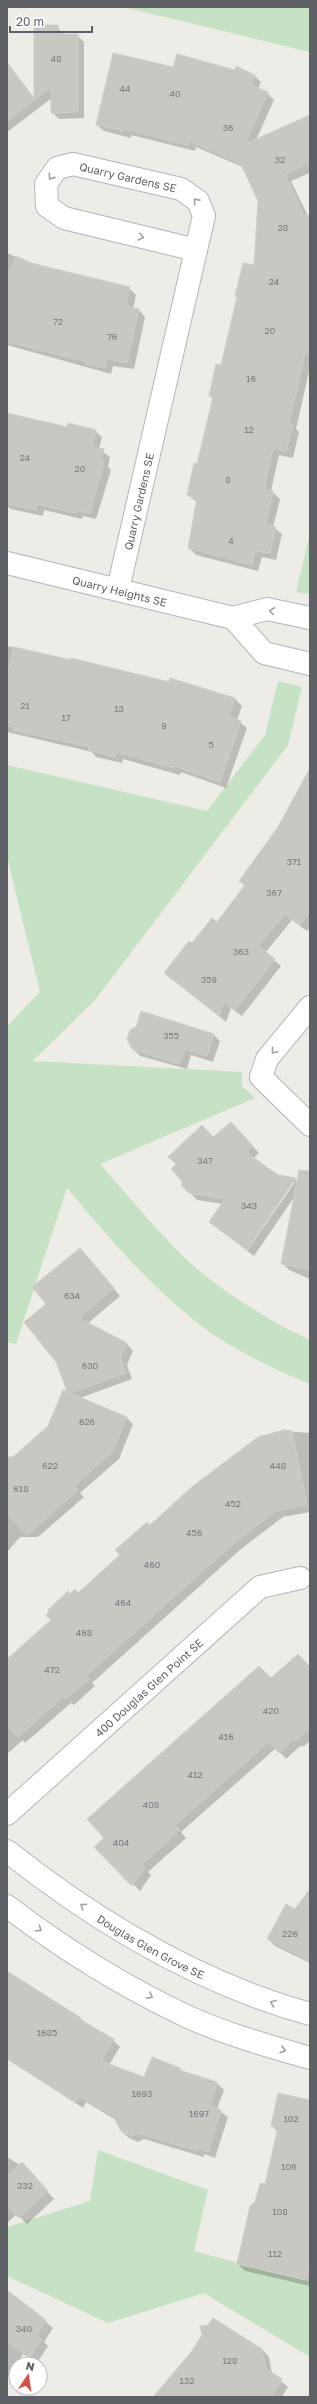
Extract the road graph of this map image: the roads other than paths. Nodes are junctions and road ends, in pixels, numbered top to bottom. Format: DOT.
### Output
graph roads {
  1 [pos="196,250"];
  2 [pos="7,563"];
  3 [pos="118,589"];
  4 [pos="233,618"];
  5 [pos="310,618"];
  6 [pos="310,664"];
  7 [pos="306,1021"];
  8 [pos="310,1125"];
  9 [pos="300,1578"];
  10 [pos="7,1814"];
  11 [pos="7,1851"];
  12 [pos="7,1906"];
  13 [pos="310,2014"];
  14 [pos="310,2058"];
  1 -- 1 [label="street, Quarry Gardens SE, one-way"];
  1 -- 3 [label="street, Quarry Gardens SE"];
  2 -- 3 [label="street, Quarry Heights SE"];
  3 -- 4 [label="street, Quarry Heights SE"];
  5 -- 4 [label="street, one-way"];
  4 -- 6 [label="street"];
  7 -- 8 [label="street, one-way"];
  9 -- 10 [label="street, 400 Douglas Glen Point SE"];
  13 -- 11 [label="street, Douglas Glen Grove SE, one-way"];
  12 -- 14 [label="street, one-way"];
}
